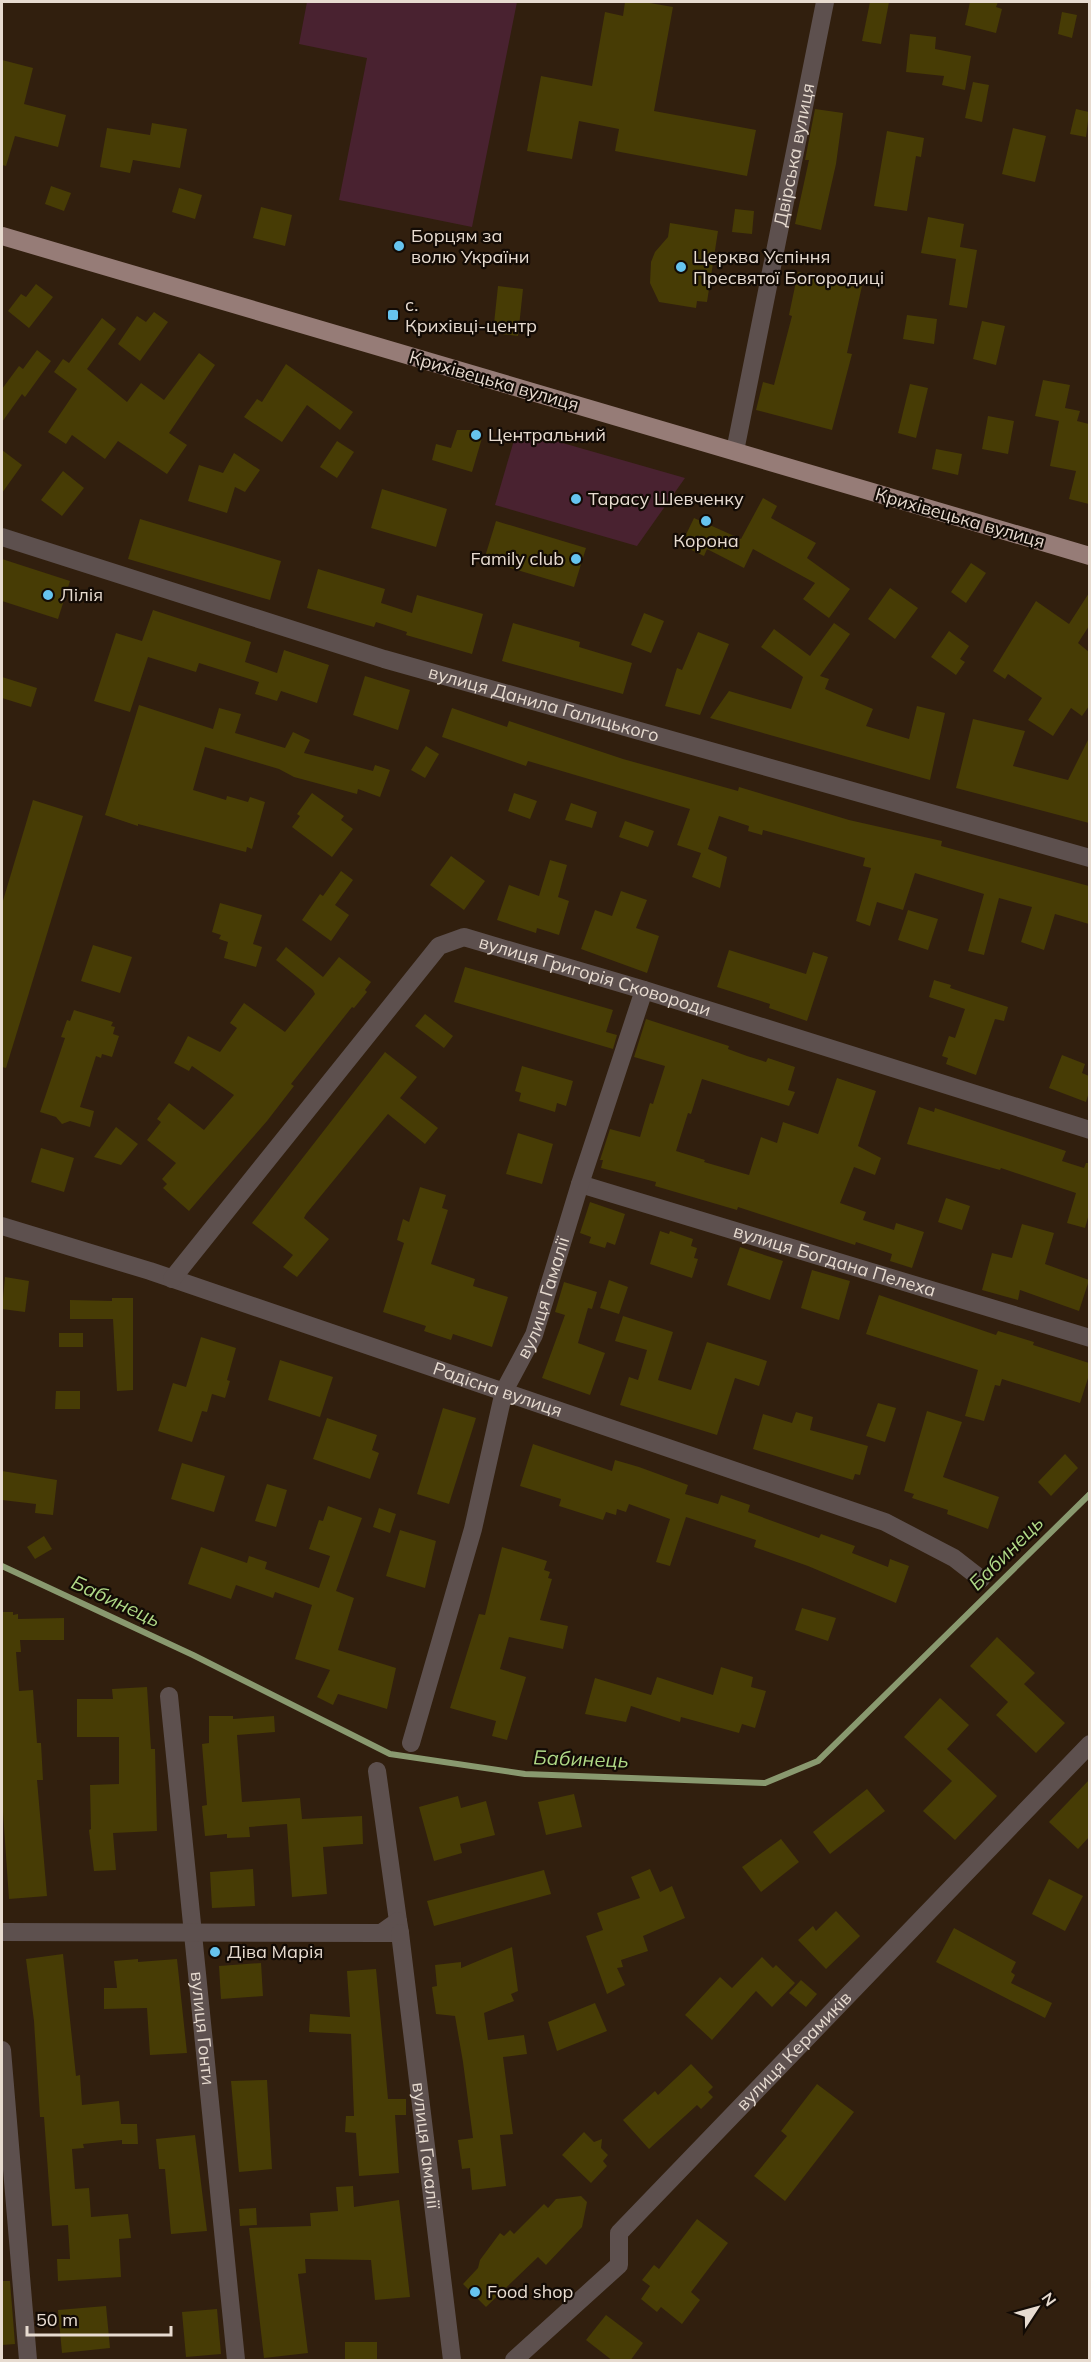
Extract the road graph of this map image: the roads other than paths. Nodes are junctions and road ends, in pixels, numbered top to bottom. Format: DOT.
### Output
graph roads {
  1 [pos="825,2"];
  2 [pos="2,237"];
  3 [pos="735,451"];
  4 [pos="2,537"];
  5 [pos="1089,556"];
  6 [pos="1089,858"];
  7 [pos="644,990"];
  8 [pos="1089,1130"];
  9 [pos="580,1184"];
  10 [pos="2,1226"];
  11 [pos="172,1279"];
  12 [pos="1089,1338"];
  13 [pos="504,1391"];
  14 [pos="981,1579"];
  15 [pos="169,1696"];
  16 [pos="411,1743"];
  17 [pos="1089,1744"];
  18 [pos="377,1771"];
  19 [pos="399,1927"];
  20 [pos="2,1932"];
  21 [pos="191,1932"];
  22 [pos="2,2050"];
  23 [pos="28,2361"];
  24 [pos="236,2361"];
  25 [pos="452,2361"];
  26 [pos="514,2361"];
  1 -- 3 [label="street, Двірська вулиця"];
  2 -- 3 [label="main road, Крихівецька вулиця"];
  3 -- 5 [label="main road, Крихівецька вулиця"];
  4 -- 6 [label="street, вулиця Данила Галицького"];
  7 -- 8 [label="street, вулиця Григорія Сковороди"];
  7 -- 9 [label="street, вулиця Гамалії"];
  7 -- 11 [label="street, вулиця Григорія Сковороди"];
  9 -- 12 [label="street, вулиця Богдана Пелеха"];
  9 -- 13 [label="street, вулиця Гамалії"];
  10 -- 11 [label="street, Радісна вулиця"];
  11 -- 13 [label="street, Радісна вулиця"];
  13 -- 14 [label="street, Радісна вулиця"];
  13 -- 16 [label="street, вулиця Гамалії"];
  15 -- 21 [label="street, вулиця Гонти"];
  17 -- 26 [label="street, вулиця Керамиків"];
  18 -- 19 [label="street, вулиця Гамалії"];
  19 -- 21 [label="street"];
  19 -- 25 [label="street, вулиця Гамалії"];
  20 -- 21 [label="street"];
  21 -- 24 [label="street, вулиця Гонти"];
  22 -- 23 [label="street"];
}
